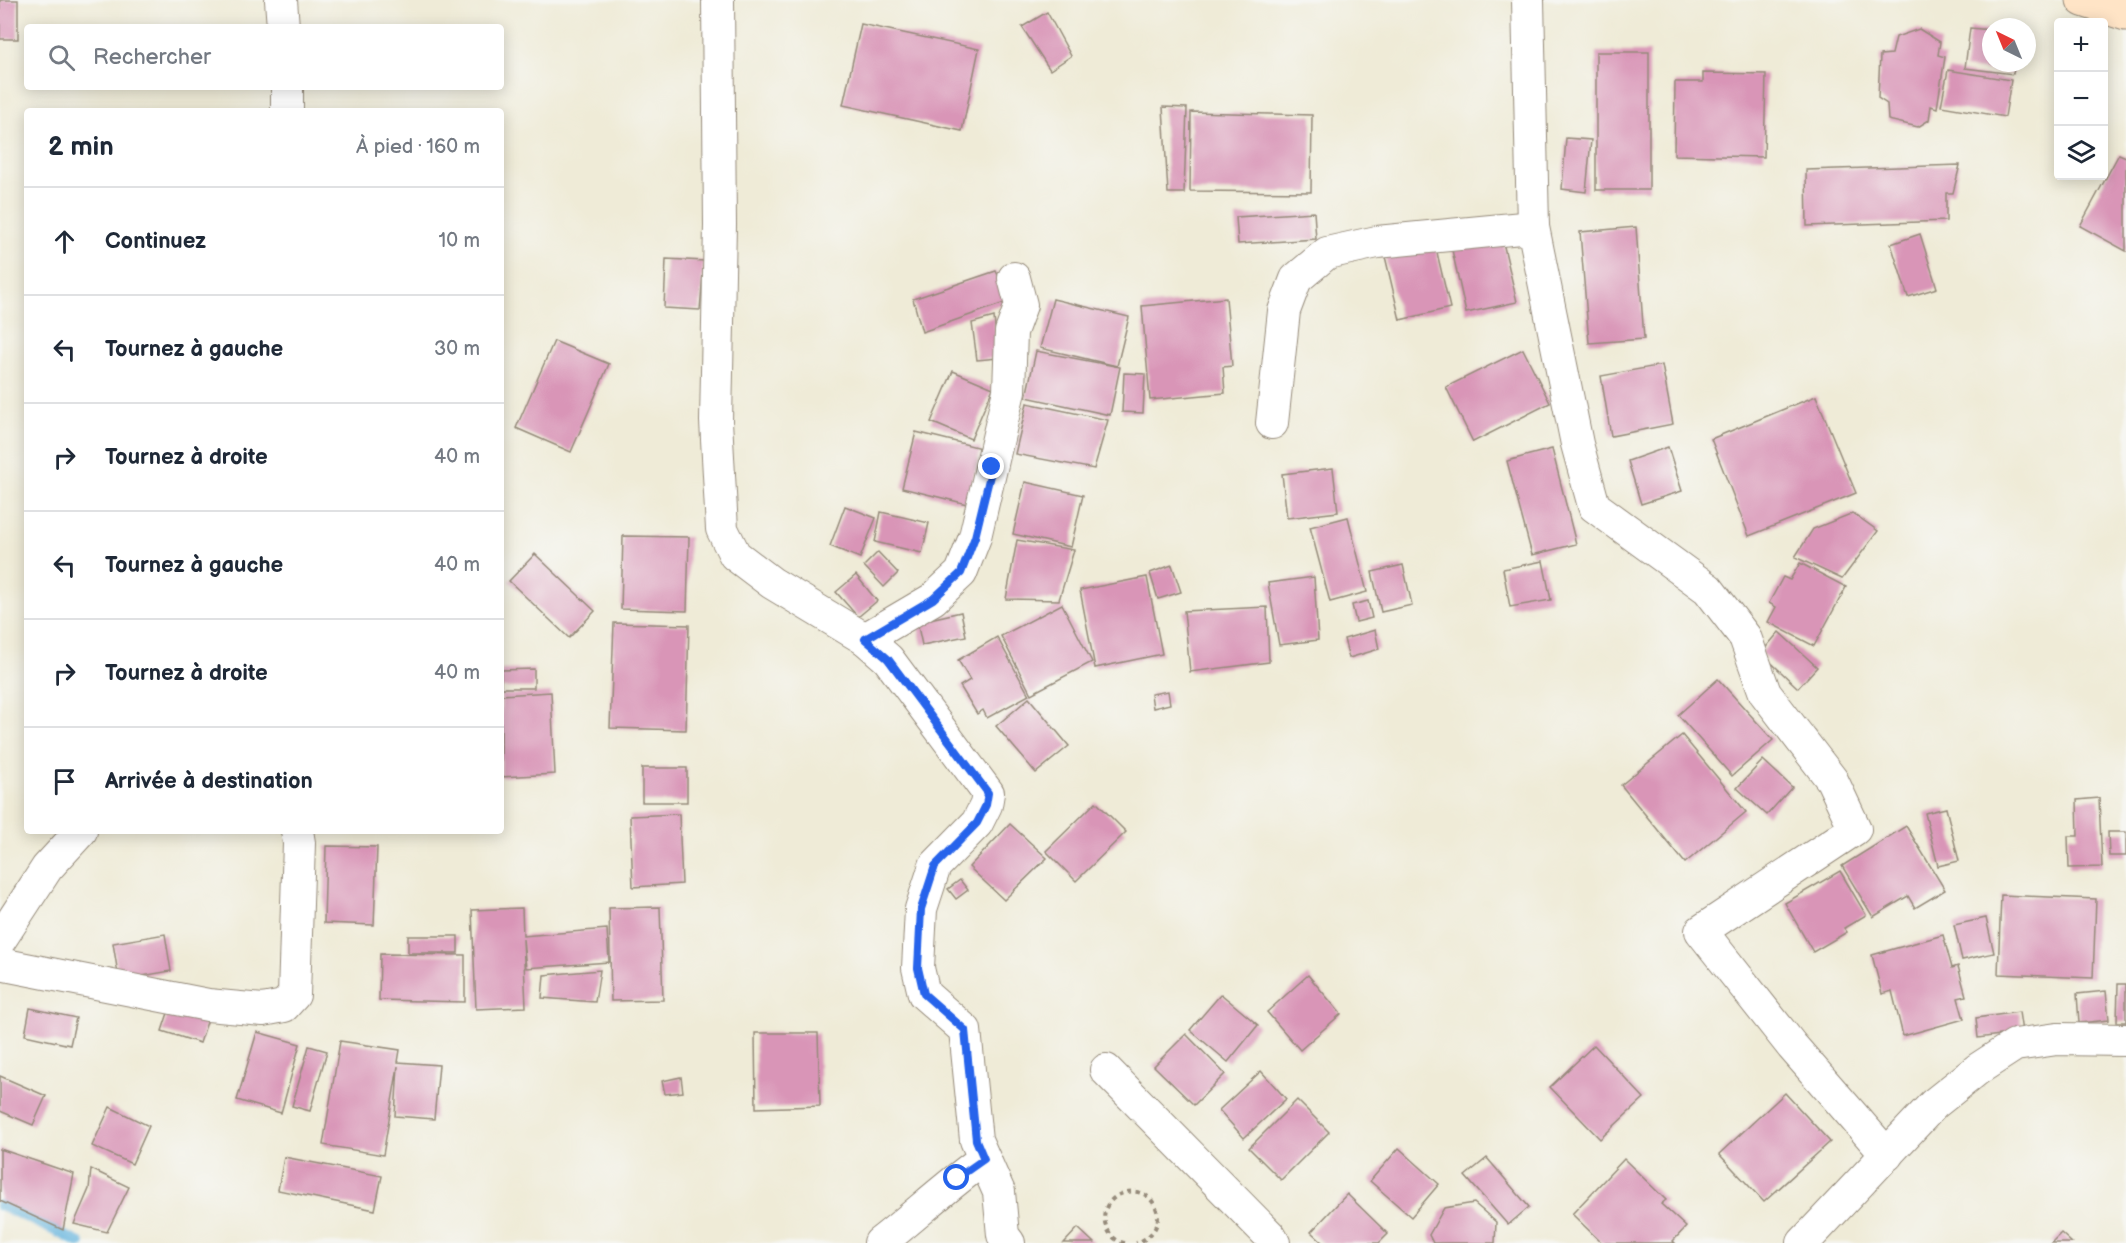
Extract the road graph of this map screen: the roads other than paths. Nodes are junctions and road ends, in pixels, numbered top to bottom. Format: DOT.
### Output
graph roads {
  1 [pos="281,0"];
  2 [pos="718,0"];
  3 [pos="1528,0"];
  4 [pos="2083,0"];
  5 [pos="2126,14"];
  6 [pos="283,24"];
  7 [pos="287,90"];
  8 [pos="287,108"];
  9 [pos="1533,227"];
  10 [pos="1014,278"];
  11 [pos="1272,423"];
  12 [pos="865,639"];
  13 [pos="78,834"];
  14 [pos="298,834"];
  15 [pos="0,940"];
  16 [pos="0,964"];
  17 [pos="2126,1040"];
  18 [pos="1106,1070"];
  19 [pos="1887,1155"];
  20 [pos="984,1159"];
  21 [pos="880,1243"];
  22 [pos="1009,1243"];
  23 [pos="1274,1243"];
  24 [pos="1803,1243"];
  1 -- 6 [label="street"];
  2 -- 12 [label="street"];
  3 -- 9 [label="street"];
  4 -- 5 [label="street"];
  7 -- 8 [label="street"];
  9 -- 11 [label="street"];
  9 -- 19 [label="street"];
  10 -- 12 [label="street"];
  12 -- 20 [label="street"];
  13 -- 15 [label="street"];
  14 -- 16 [label="street"];
  17 -- 19 [label="street"];
  18 -- 23 [label="street"];
  19 -- 24 [label="street"];
  20 -- 21 [label="street"];
  20 -- 22 [label="street"];
}
